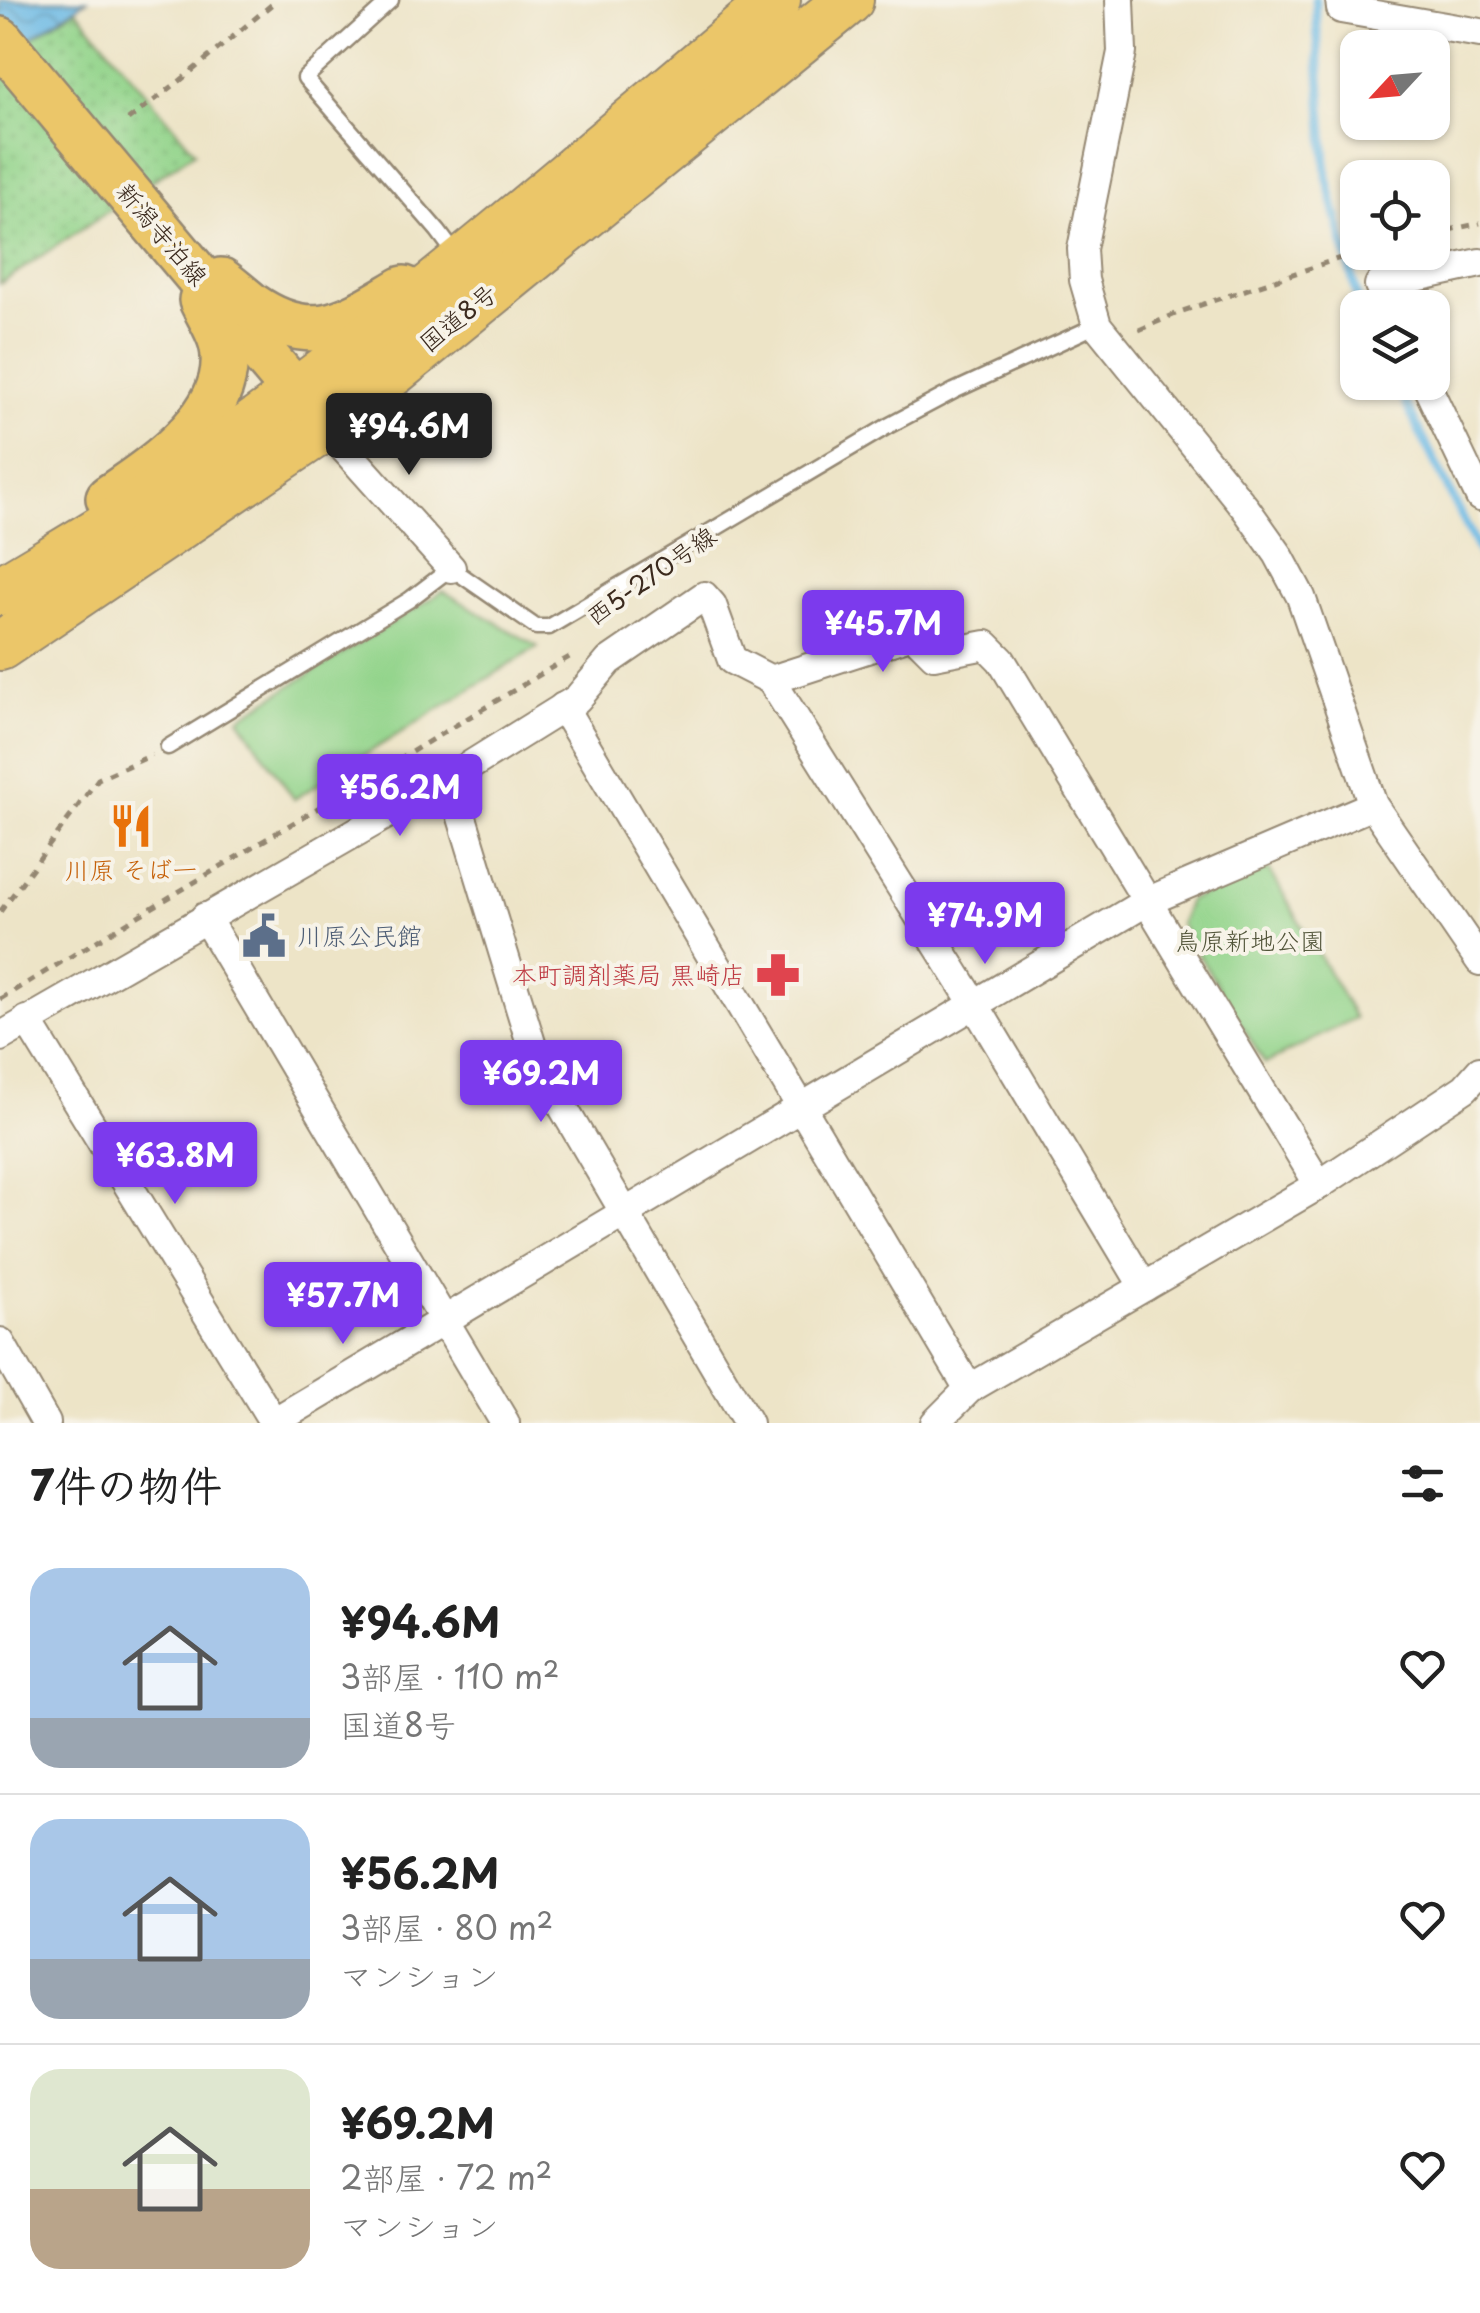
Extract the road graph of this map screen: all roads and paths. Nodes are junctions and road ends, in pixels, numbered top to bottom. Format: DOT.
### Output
graph roads {
  1 [pos="276,0"];
  2 [pos="391,0"];
  3 [pos="776,0"];
  4 [pos="849,0"];
  5 [pos="1120,0"];
  6 [pos="1340,0"];
  7 [pos="1480,33"];
  8 [pos="0,40"];
  9 [pos="128,120"];
  10 [pos="1480,223"];
  11 [pos="1450,230"];
  12 [pos="182,256"];
  13 [pos="1340,258"];
  14 [pos="1480,263"];
  15 [pos="451,272"];
  16 [pos="1381,290"];
  17 [pos="1103,333"];
  18 [pos="1434,400"];
  19 [pos="309,410"];
  20 [pos="1480,498"];
  21 [pos="60,554"];
  22 [pos="451,568"];
  23 [pos="0,592"];
  24 [pos="588,644"];
  25 [pos="0,646"];
  26 [pos="771,680"];
  27 [pos="563,707"];
  28 [pos="168,748"];
  29 [pos="450,778"];
  30 [pos="1373,805"];
  31 [pos="1146,902"];
  32 [pos="0,912"];
  33 [pos="205,918"];
  34 [pos="1480,961"];
  35 [pos="0,999"];
  36 [pos="975,1005"];
  37 [pos="27,1020"];
  38 [pos="0,1037"];
  39 [pos="1480,1071"];
  40 [pos="802,1107"];
  41 [pos="1319,1185"];
  42 [pos="626,1211"];
  43 [pos="1144,1287"];
  44 [pos="444,1321"];
  45 [pos="0,1342"];
  46 [pos="969,1390"];
  47 [pos="46,1423"];
  48 [pos="274,1423"];
  49 [pos="505,1423"];
  50 [pos="748,1423"];
  51 [pos="935,1423"];
  1 -- 9 [label="path"];
  2 -- 15 [label="lane"];
  3 -- 15 [label="highway, 国道8号"];
  4 -- 19 [label="highway, 国道8号"];
  5 -- 17 [label="street"];
  6 -- 7 [label="street"];
  8 -- 12 [label="main road, 新潟寺泊線"];
  10 -- 11 [label="path"];
  12 -- 15 [label="main road"];
  12 -- 19 [label="main road, 新潟寺泊線"];
  12 -- 21 [label="main road"];
  13 -- 17 [label="path"];
  14 -- 16 [label="street"];
  15 -- 19 [label="highway, 国道8号"];
  17 -- 22 [label="lane"];
  17 -- 30 [label="street"];
  18 -- 20 [label="street"];
  19 -- 21 [label="highway, 国道8号"];
  19 -- 22 [label="street"];
  19 -- 25 [label="highway, 国道8号"];
  21 -- 23 [label="highway, 国道8号"];
  22 -- 28 [label="lane"];
  24 -- 35 [label="path, 西5-270号線"];
  26 -- 27 [label="street"];
  26 -- 31 [label="street"];
  26 -- 36 [label="street"];
  27 -- 29 [label="street"];
  27 -- 40 [label="street"];
  28 -- 32 [label="path"];
  29 -- 33 [label="street"];
  29 -- 42 [label="street"];
  30 -- 31 [label="street"];
  30 -- 34 [label="street"];
  31 -- 36 [label="street"];
  31 -- 41 [label="street"];
  33 -- 37 [label="street"];
  33 -- 44 [label="street"];
  36 -- 40 [label="street"];
  36 -- 43 [label="street"];
  37 -- 38 [label="street"];
  37 -- 48 [label="street"];
  39 -- 41 [label="street"];
  40 -- 42 [label="street"];
  40 -- 46 [label="street"];
  41 -- 43 [label="street"];
  42 -- 44 [label="street"];
  42 -- 50 [label="street"];
  43 -- 46 [label="street"];
  44 -- 48 [label="street"];
  44 -- 49 [label="street"];
  45 -- 47 [label="street"];
  46 -- 51 [label="street"];
}
